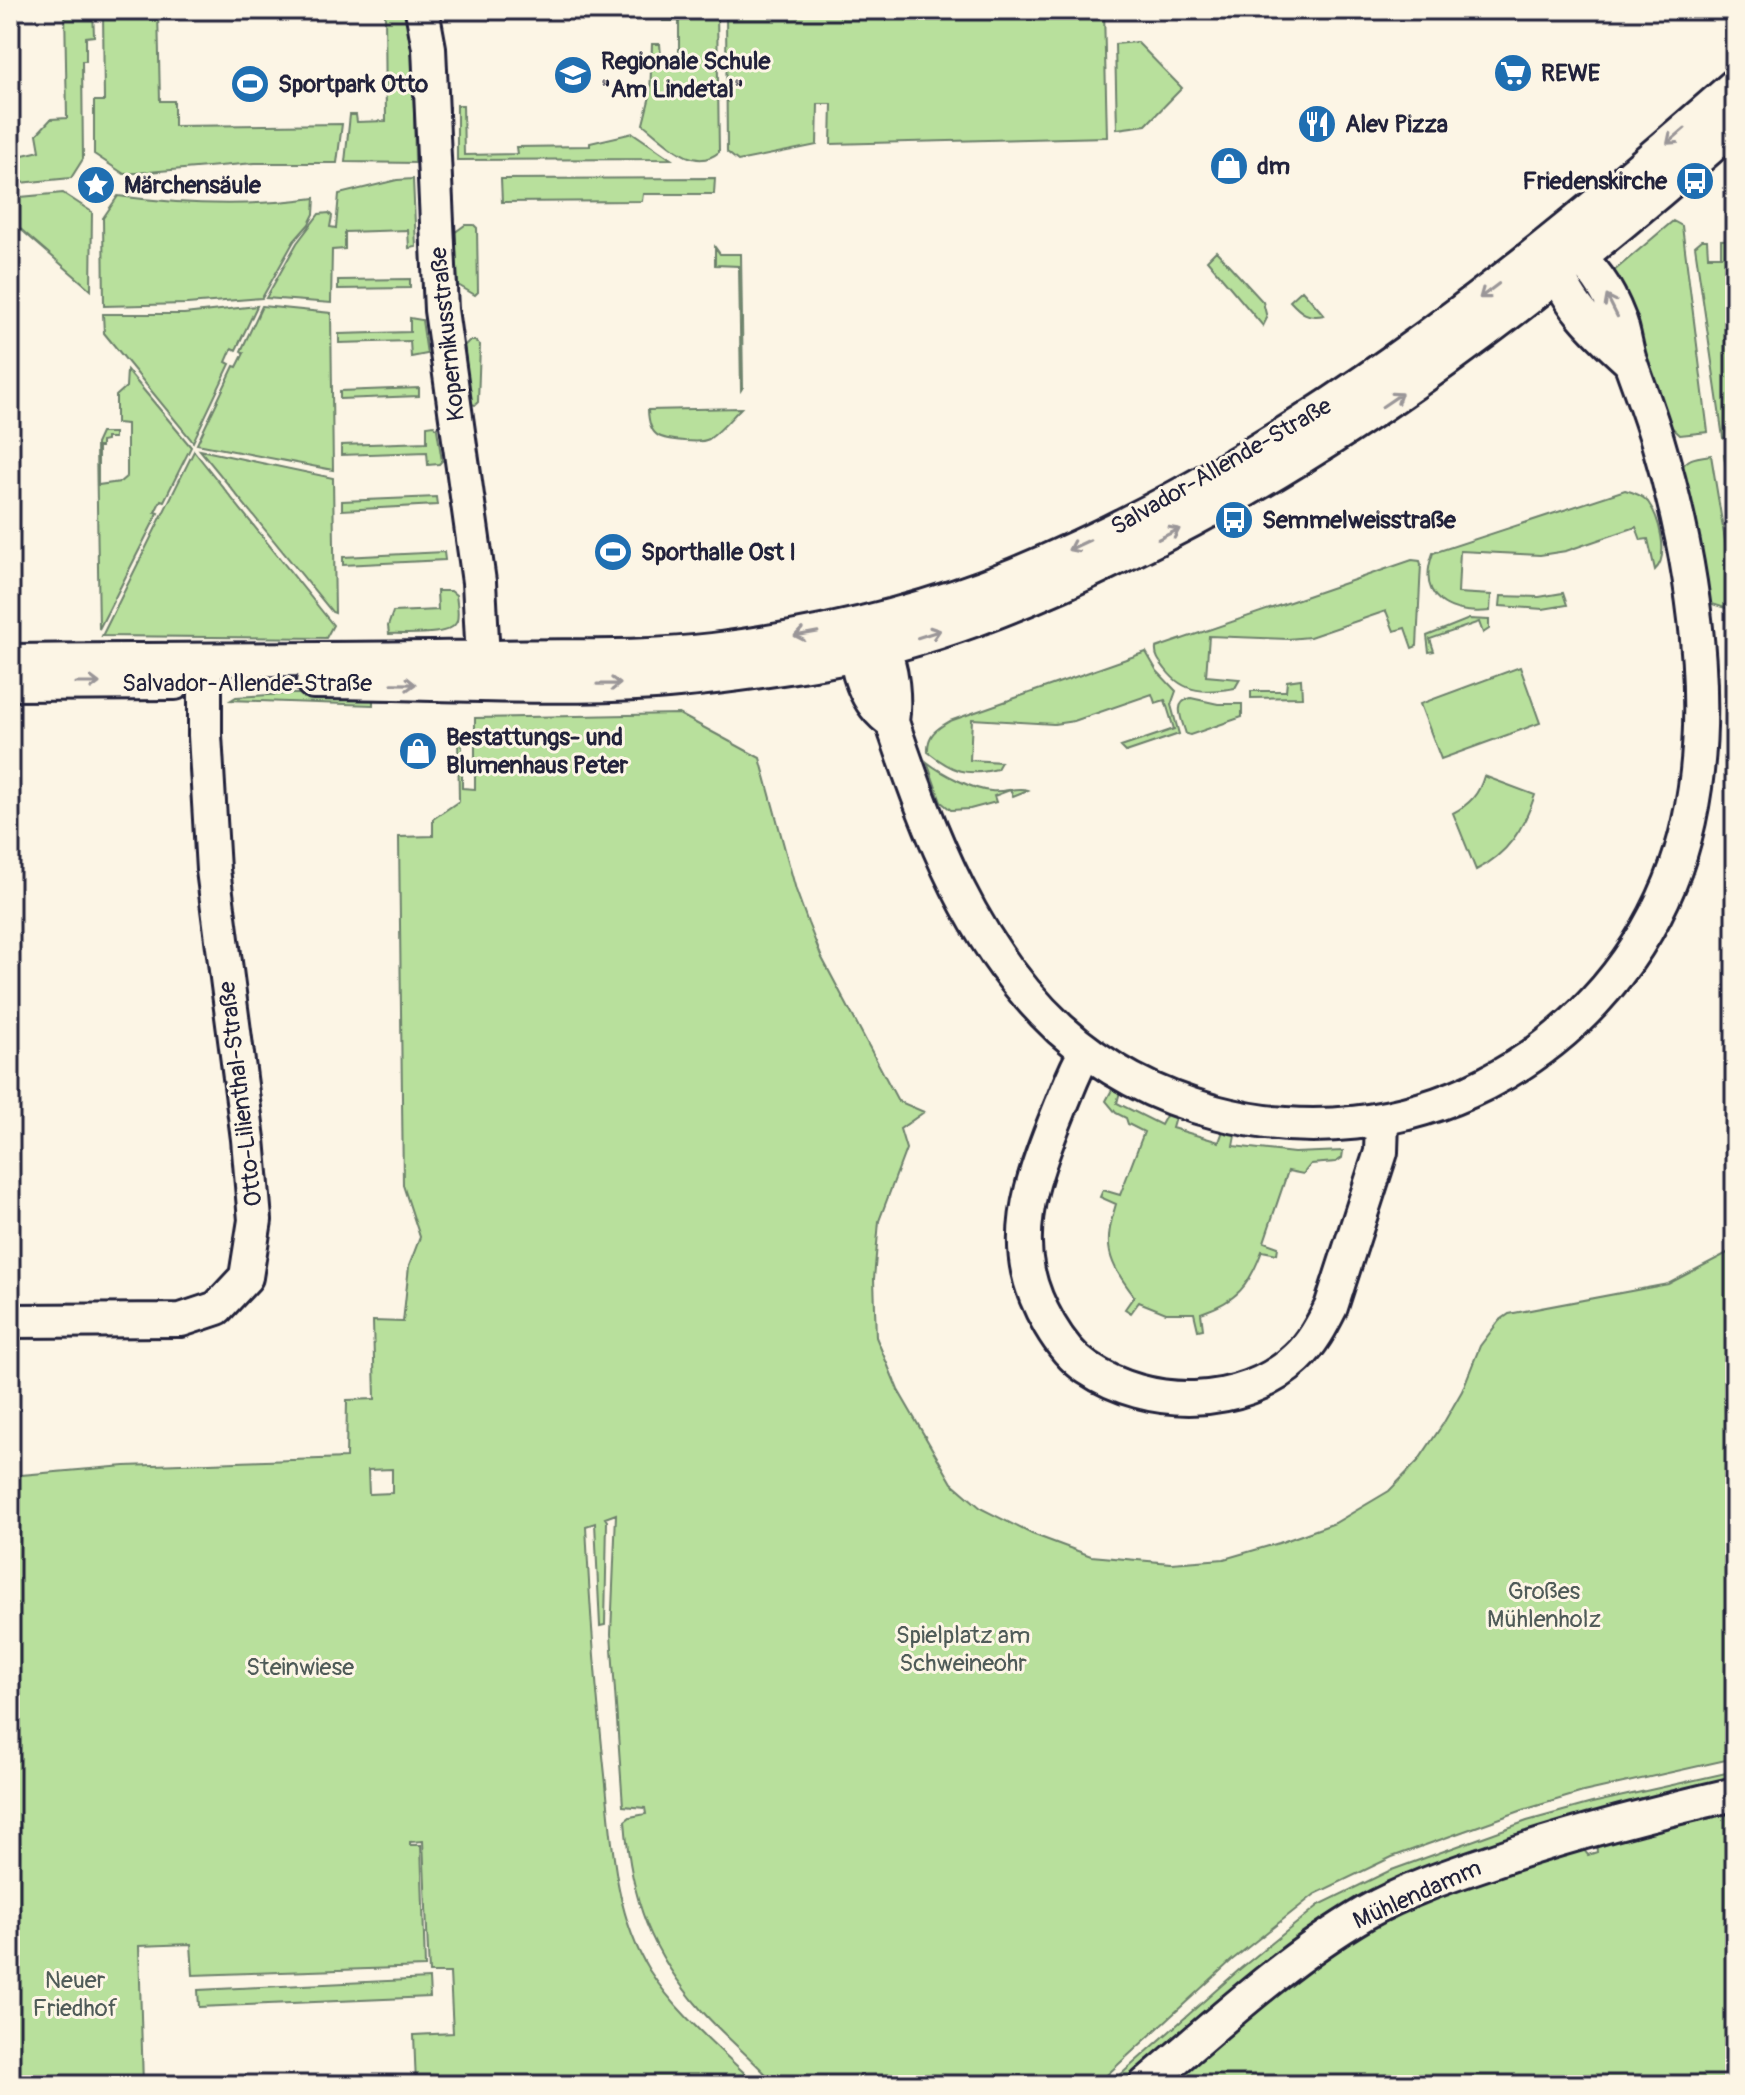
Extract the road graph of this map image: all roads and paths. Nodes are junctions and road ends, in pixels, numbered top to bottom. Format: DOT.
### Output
graph roads {
  1 [pos="422,10"];
  2 [pos="1735,85"];
  3 [pos="1735,126"];
  4 [pos="1551,243"];
  5 [pos="1582,257"];
  6 [pos="1557,277"];
  7 [pos="1629,361"];
  8 [pos="864,642"];
  9 [pos="10,661"];
  10 [pos="205,671"];
  11 [pos="484,671"];
  12 [pos="10,684"];
  13 [pos="1086,1051"];
  14 [pos="1382,1121"];
  15 [pos="10,1321"];
  16 [pos="1735,1794"];
  17 [pos="1145,2085"];
  1 -- 11 [label="street, Kopernikusstraße"];
  2 -- 4 [label="street, Salvador-Allende-Straße, one-way"];
  3 -- 5 [label="street, Salvador-Allende-Straße"];
  4 -- 5 [label="street"];
  4 -- 6 [label="street"];
  4 -- 8 [label="street, Salvador-Allende-Straße, one-way"];
  5 -- 6 [label="street, Salvador-Allende-Straße"];
  7 -- 5 [label="street, one-way"];
  6 -- 7 [label="street"];
  8 -- 6 [label="street, Salvador-Allende-Straße, one-way"];
  7 -- 14 [label="street"];
  8 -- 11 [label="street, Salvador-Allende-Straße"];
  8 -- 13 [label="street"];
  9 -- 10 [label="street, Salvador-Allende-Straße"];
  10 -- 11 [label="street, Salvador-Allende-Straße"];
  12 -- 10 [label="street, Salvador-Allende-Straße, one-way"];
  10 -- 15 [label="street, Otto-Lilienthal-Straße"];
  13 -- 14 [label="street"];
  13 -- 14 [label="street"];
  16 -- 17 [label="street, Mühlendamm"];
}
